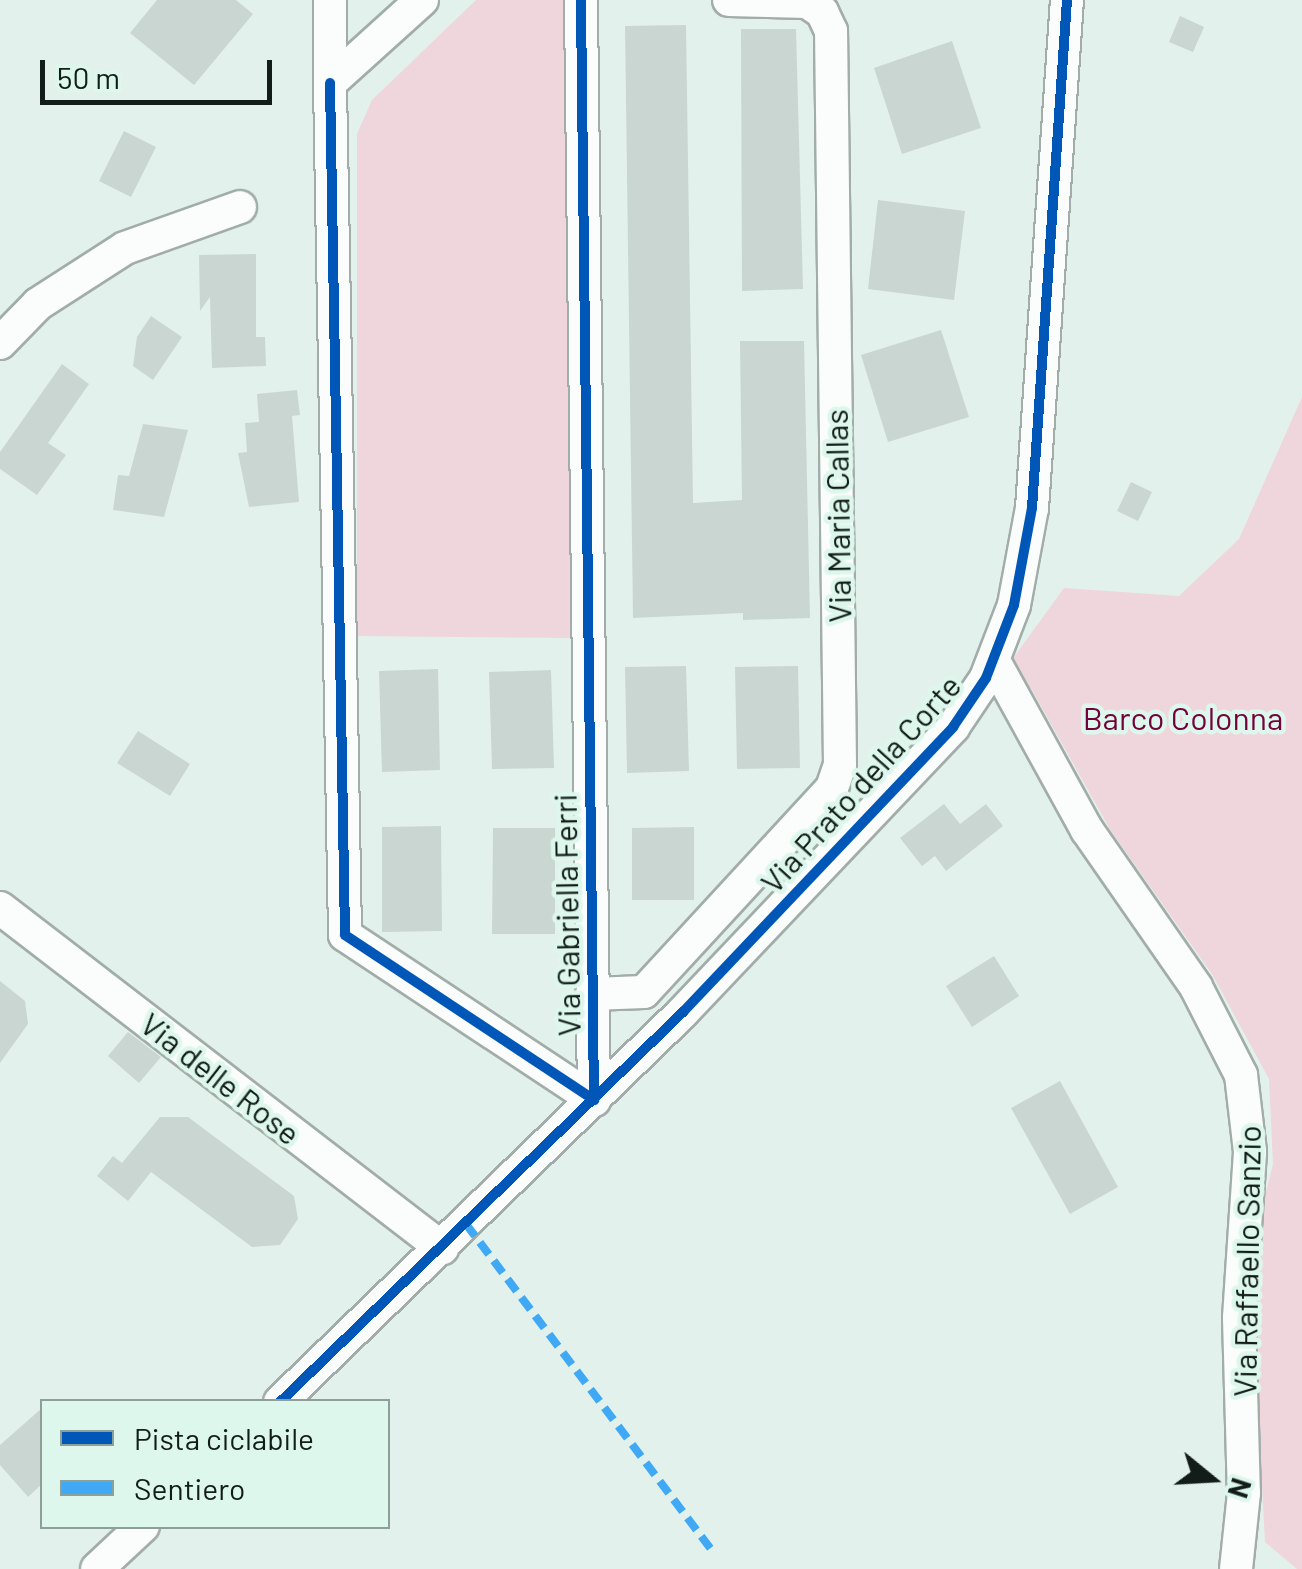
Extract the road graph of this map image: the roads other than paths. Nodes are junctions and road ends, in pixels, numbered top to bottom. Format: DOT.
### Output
graph roads {
  1 [pos="330,0"];
  2 [pos="422,0"];
  3 [pos="582,0"];
  4 [pos="729,0"];
  5 [pos="1066,0"];
  6 [pos="330,83"];
  7 [pos="240,206"];
  8 [pos="0,343"];
  9 [pos="994,661"];
  10 [pos="0,908"];
  11 [pos="592,994"];
  12 [pos="594,1100"];
  13 [pos="442,1248"];
  14 [pos="283,1399"];
  15 [pos="140,1529"];
  16 [pos="98,1569"];
  17 [pos="1236,1569"];
  1 -- 6 [label="street"];
  2 -- 6 [label="street"];
  3 -- 11 [label="street, Via Gabriella Ferri"];
  4 -- 11 [label="street, Via Maria Callas"];
  5 -- 9 [label="street, Via Prato della Corte"];
  6 -- 12 [label="street, Via Gabriella Ferri"];
  7 -- 8 [label="street"];
  9 -- 12 [label="street, Via Prato della Corte"];
  9 -- 17 [label="street, Via Raffaello Sanzio"];
  10 -- 13 [label="street, Via delle Rose"];
  11 -- 12 [label="street, Via Gabriella Ferri"];
  12 -- 13 [label="street, Via Prato della Corte"];
  13 -- 14 [label="street, Via Prato della Corte"];
  15 -- 16 [label="street"];
}
